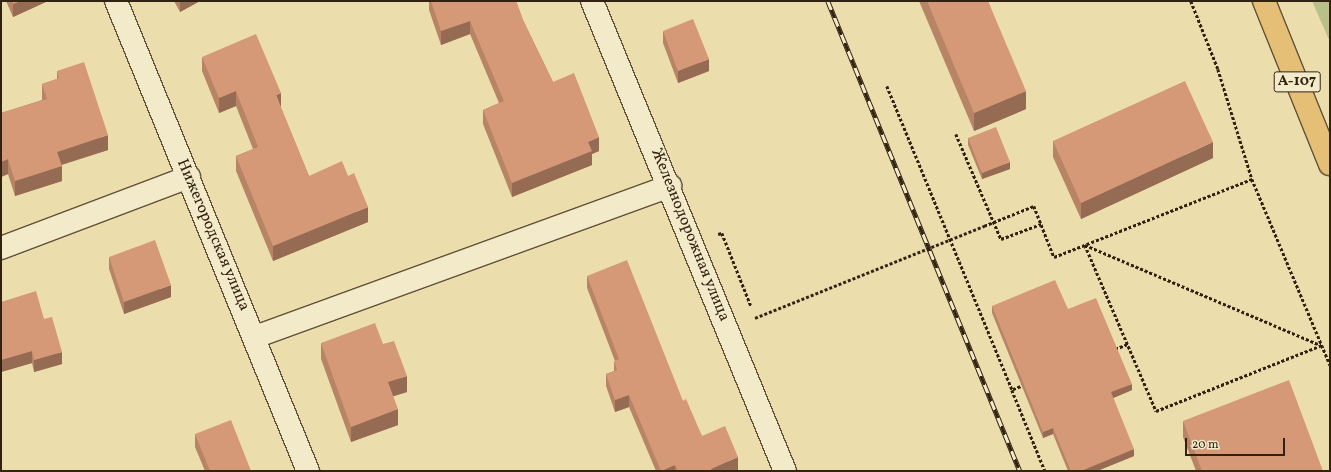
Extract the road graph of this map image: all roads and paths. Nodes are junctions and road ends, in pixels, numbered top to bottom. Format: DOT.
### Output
graph roads {
  1 [pos="116,1"];
  2 [pos="592,1"];
  3 [pos="1191,1"];
  4 [pos="1264,1"];
  5 [pos="888,86"];
  6 [pos="956,134"];
  7 [pos="1330,164"];
  8 [pos="188,177"];
  9 [pos="1252,179"];
  10 [pos="670,186"];
  11 [pos="1041,224"];
  12 [pos="722,232"];
  13 [pos="1084,245"];
  14 [pos="1,248"];
  15 [pos="255,337"];
  16 [pos="1128,344"];
  17 [pos="1322,345"];
  18 [pos="1108,352"];
  19 [pos="1330,365"];
  20 [pos="1028,384"];
  21 [pos="1012,390"];
  22 [pos="308,471"];
  23 [pos="785,471"];
  24 [pos="1045,471"];
  1 -- 8 [label="street, Нижегородская улица"];
  2 -- 10 [label="street, Железнодорожная улица"];
  3 -- 9 [label="path"];
  4 -- 7 [label="main road, А-107"];
  5 -- 21 [label="path"];
  6 -- 11 [label="path"];
  8 -- 14 [label="street"];
  8 -- 15 [label="street, Нижегородская улица"];
  9 -- 13 [label="path"];
  9 -- 17 [label="path"];
  10 -- 15 [label="street"];
  10 -- 23 [label="street, Железнодорожная улица"];
  11 -- 12 [label="path, bridge"];
  11 -- 13 [label="path"];
  13 -- 16 [label="path"];
  13 -- 17 [label="path"];
  15 -- 22 [label="street, Нижегородская улица"];
  16 -- 17 [label="path"];
  16 -- 18 [label="path"];
  17 -- 19 [label="path"];
  20 -- 21 [label="path"];
  21 -- 24 [label="path"];
}
